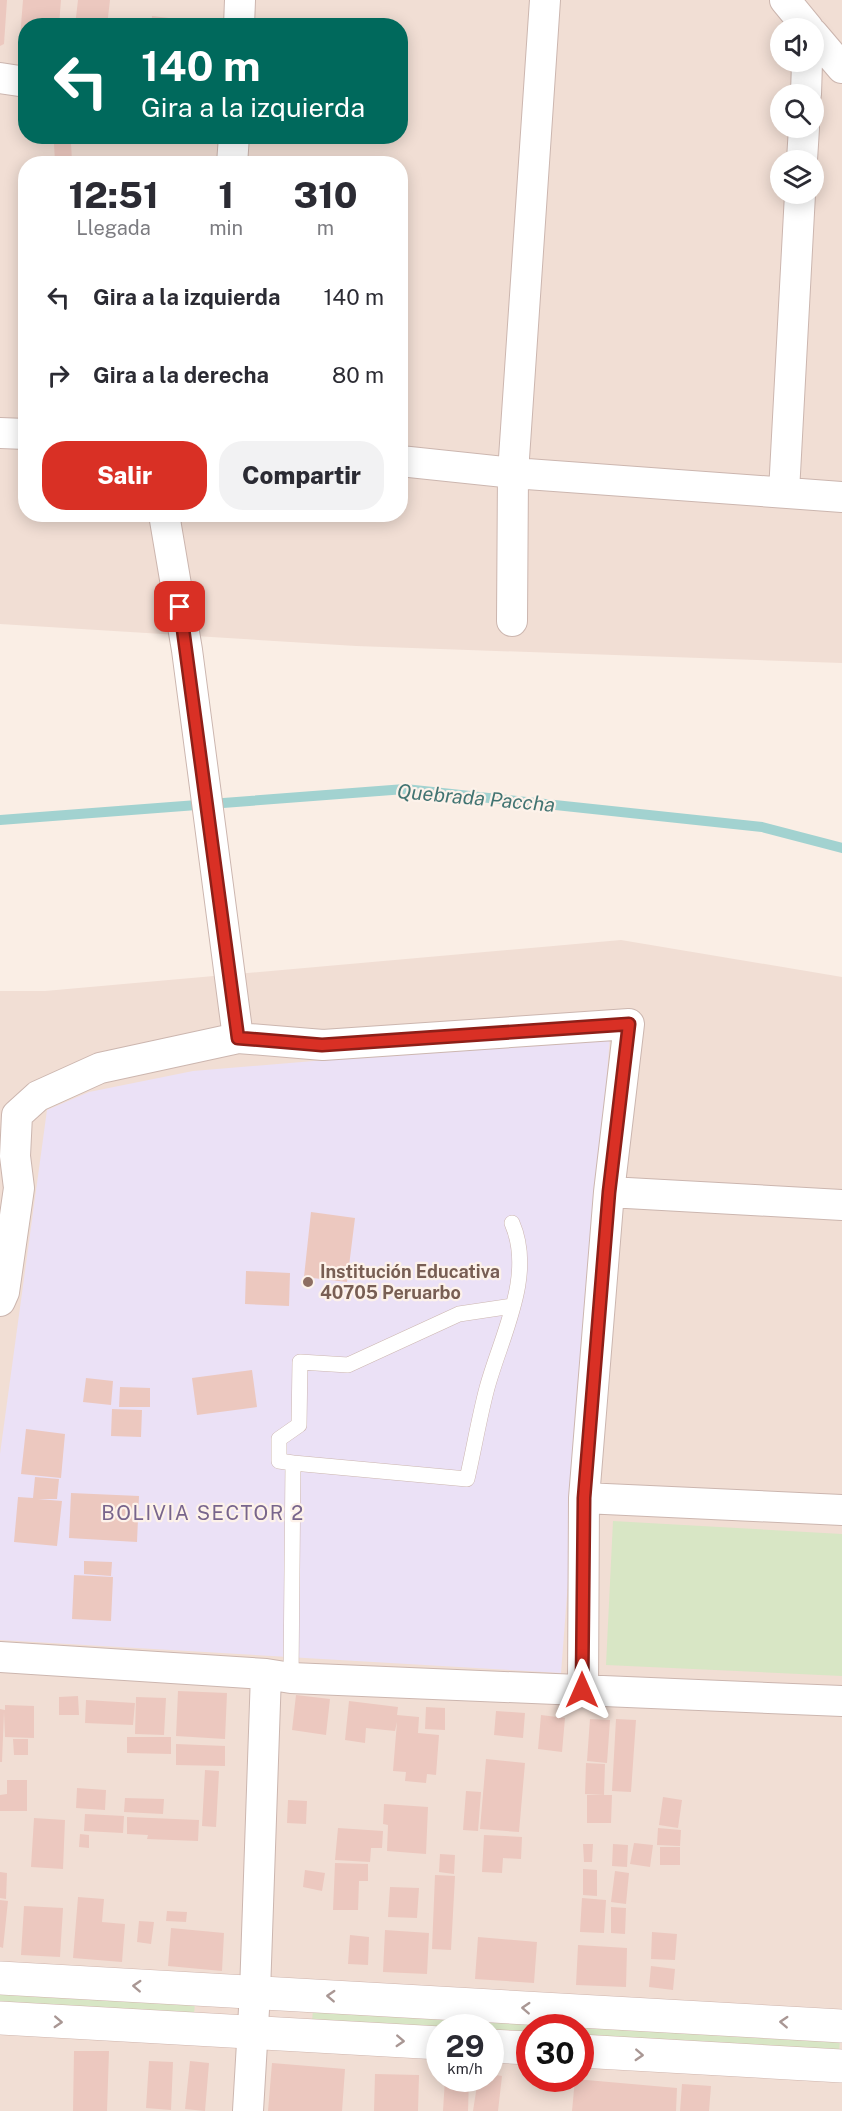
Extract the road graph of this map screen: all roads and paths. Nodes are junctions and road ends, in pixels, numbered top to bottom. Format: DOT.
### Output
graph roads {
  1 [pos="240,0"];
  2 [pos="544,0"];
  3 [pos="785,0"];
  4 [pos="239,18"];
  5 [pos="800,18"];
  6 [pos="824,47"];
  7 [pos="842,68"];
  8 [pos="0,78"];
  9 [pos="18,81"];
  10 [pos="799,204"];
  11 [pos="0,433"];
  12 [pos="18,434"];
  13 [pos="408,462"];
  14 [pos="513,473"];
  15 [pos="784,492"];
  16 [pos="842,497"];
  17 [pos="166,522"];
  18 [pos="512,621"];
  19 [pos="238,1038"];
  20 [pos="8,1119"];
  21 [pos="609,1192"];
  22 [pos="842,1205"];
  23 [pos="512,1223"];
  24 [pos="0,1302"];
  25 [pos="513,1306"];
  26 [pos="294,1463"];
  27 [pos="584,1498"];
  28 [pos="842,1510"];
  29 [pos="0,1657"];
  30 [pos="279,1676"];
  31 [pos="582,1690"];
  32 [pos="842,1701"];
  33 [pos="0,1978"];
  34 [pos="255,1992"];
  35 [pos="0,2018"];
  36 [pos="842,2026"];
  37 [pos="253,2032"];
  38 [pos="426,2042"];
  39 [pos="594,2052"];
  40 [pos="842,2066"];
  41 [pos="248,2111"];
  1 -- 4 [label="street"];
  2 -- 14 [label="street"];
  3 -- 5 [label="street"];
  6 -- 7 [label="street"];
  8 -- 9 [label="street"];
  10 -- 15 [label="street"];
  11 -- 12 [label="street"];
  13 -- 14 [label="street"];
  14 -- 15 [label="street"];
  14 -- 18 [label="street"];
  15 -- 16 [label="street"];
  17 -- 19 [label="street"];
  19 -- 20 [label="street"];
  19 -- 21 [label="street"];
  20 -- 24 [label="street"];
  21 -- 22 [label="street"];
  21 -- 27 [label="street"];
  23 -- 25 [label="lane"];
  25 -- 26 [label="lane"];
  25 -- 26 [label="lane"];
  26 -- 30 [label="lane"];
  27 -- 28 [label="street"];
  27 -- 31 [label="street"];
  29 -- 30 [label="street"];
  30 -- 31 [label="street"];
  30 -- 34 [label="street"];
  31 -- 32 [label="street"];
  34 -- 33 [label="main road, one-way"];
  36 -- 34 [label="main road, one-way"];
  34 -- 37 [label="street"];
  35 -- 37 [label="main road, one-way"];
  37 -- 38 [label="main road, one-way"];
  37 -- 41 [label="street"];
  39 -- 40 [label="main road, one-way"];
}
